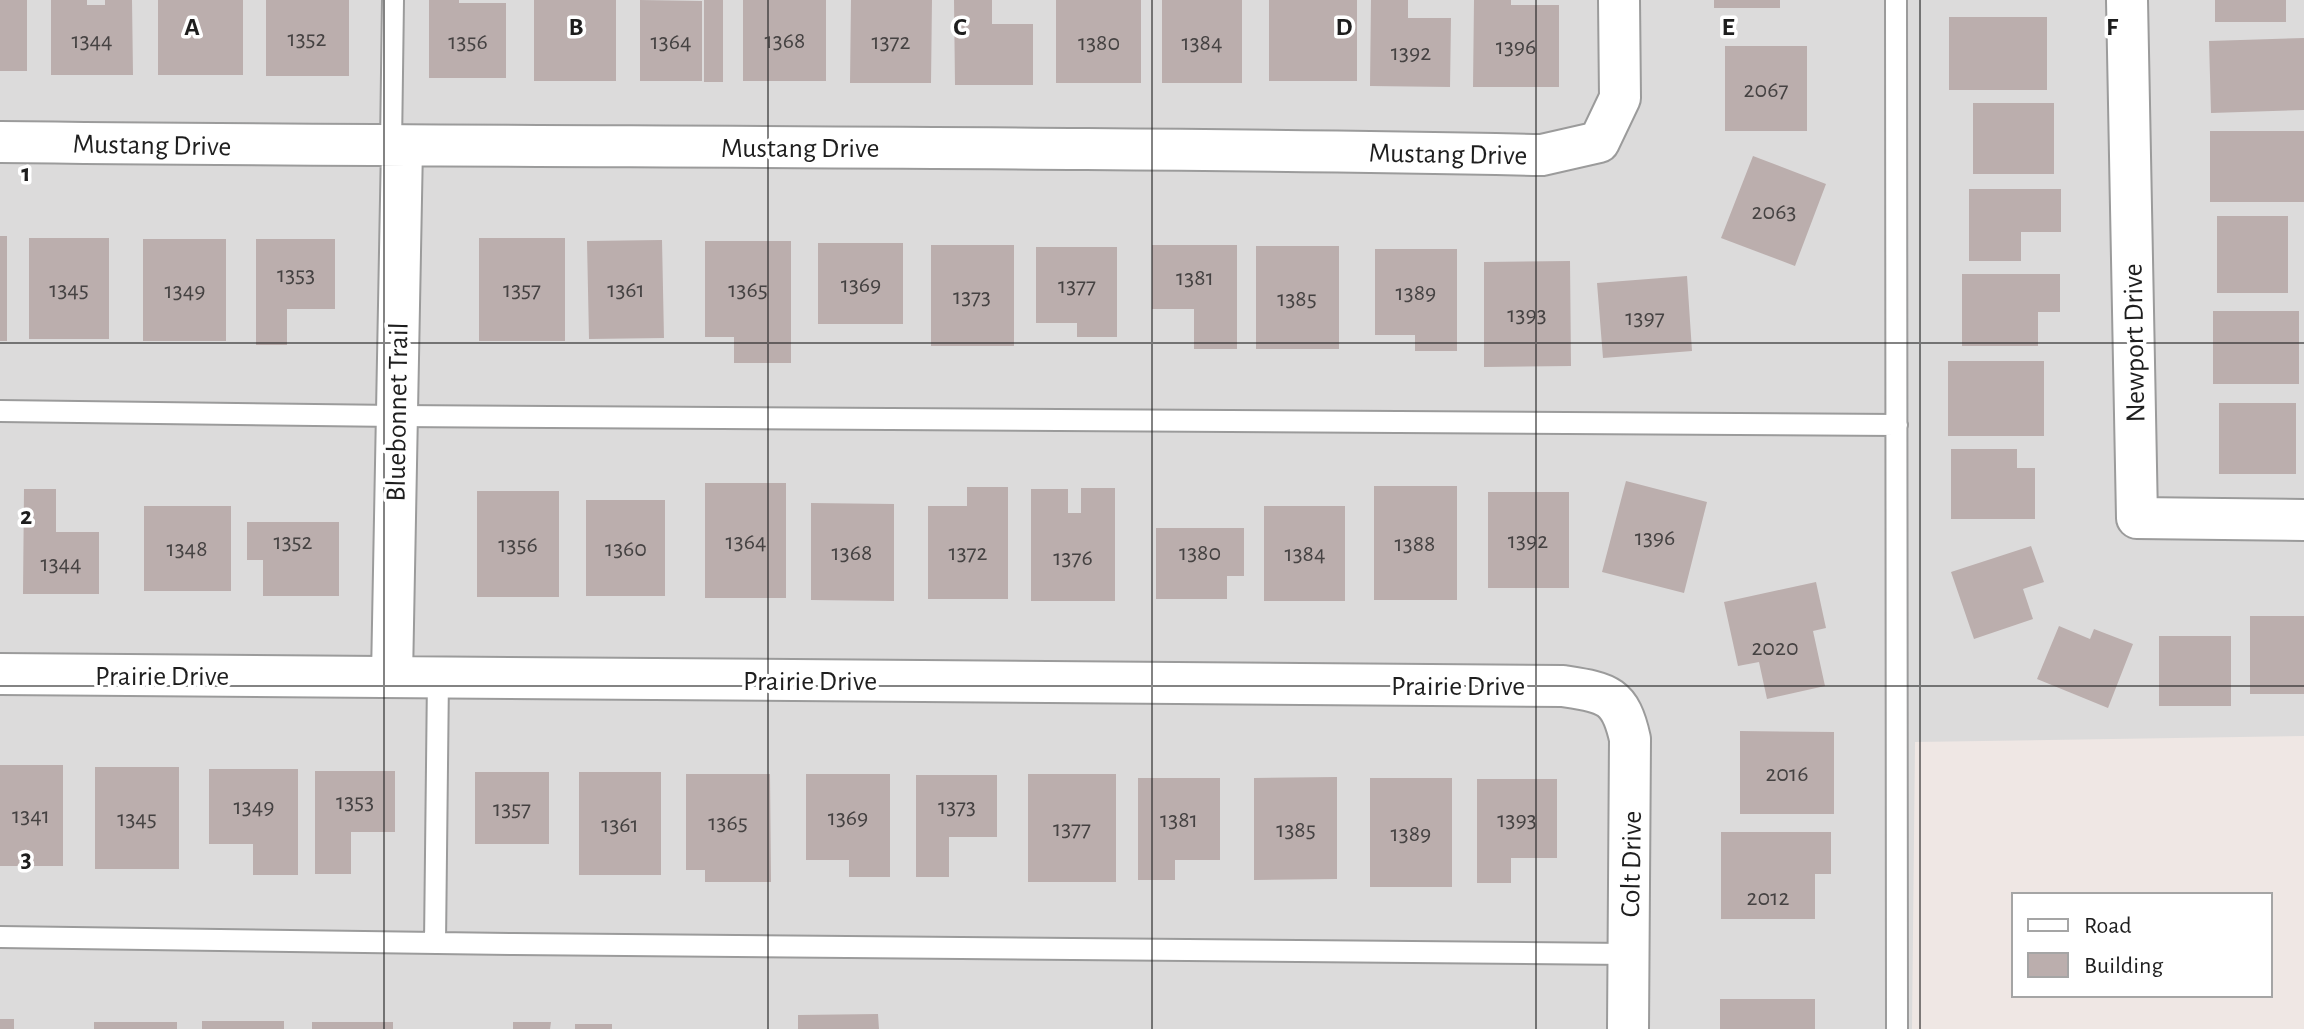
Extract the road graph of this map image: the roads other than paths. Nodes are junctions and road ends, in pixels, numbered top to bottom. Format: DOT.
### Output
graph roads {
  1 [pos="393,0"];
  2 [pos="1619,0"];
  3 [pos="1896,0"];
  4 [pos="2127,0"];
  5 [pos="0,142"];
  6 [pos="396,146"];
  7 [pos="0,411"];
  8 [pos="396,416"];
  9 [pos="1897,425"];
  10 [pos="2304,520"];
  11 [pos="0,674"];
  12 [pos="392,677"];
  13 [pos="438,677"];
  14 [pos="1617,702"];
  15 [pos="0,937"];
  16 [pos="435,943"];
  17 [pos="1628,954"];
  18 [pos="1628,1029"];
  19 [pos="1897,1029"];
  1 -- 6 [label="lane"];
  2 -- 6 [label="street, Mustang Drive"];
  3 -- 9 [label="lane"];
  4 -- 10 [label="street, Newport Drive"];
  5 -- 6 [label="street, Mustang Drive"];
  6 -- 8 [label="street, Bluebonnet Trail"];
  7 -- 8 [label="lane"];
  8 -- 9 [label="lane"];
  8 -- 12 [label="street, Bluebonnet Trail"];
  9 -- 19 [label="lane"];
  11 -- 12 [label="street, Prairie Drive"];
  12 -- 13 [label="street, Prairie Drive"];
  13 -- 14 [label="street, Prairie Drive"];
  13 -- 16 [label="lane"];
  14 -- 17 [label="street, Colt Drive"];
  15 -- 16 [label="lane"];
  16 -- 17 [label="lane"];
  17 -- 18 [label="street, Colt Drive"];
}
